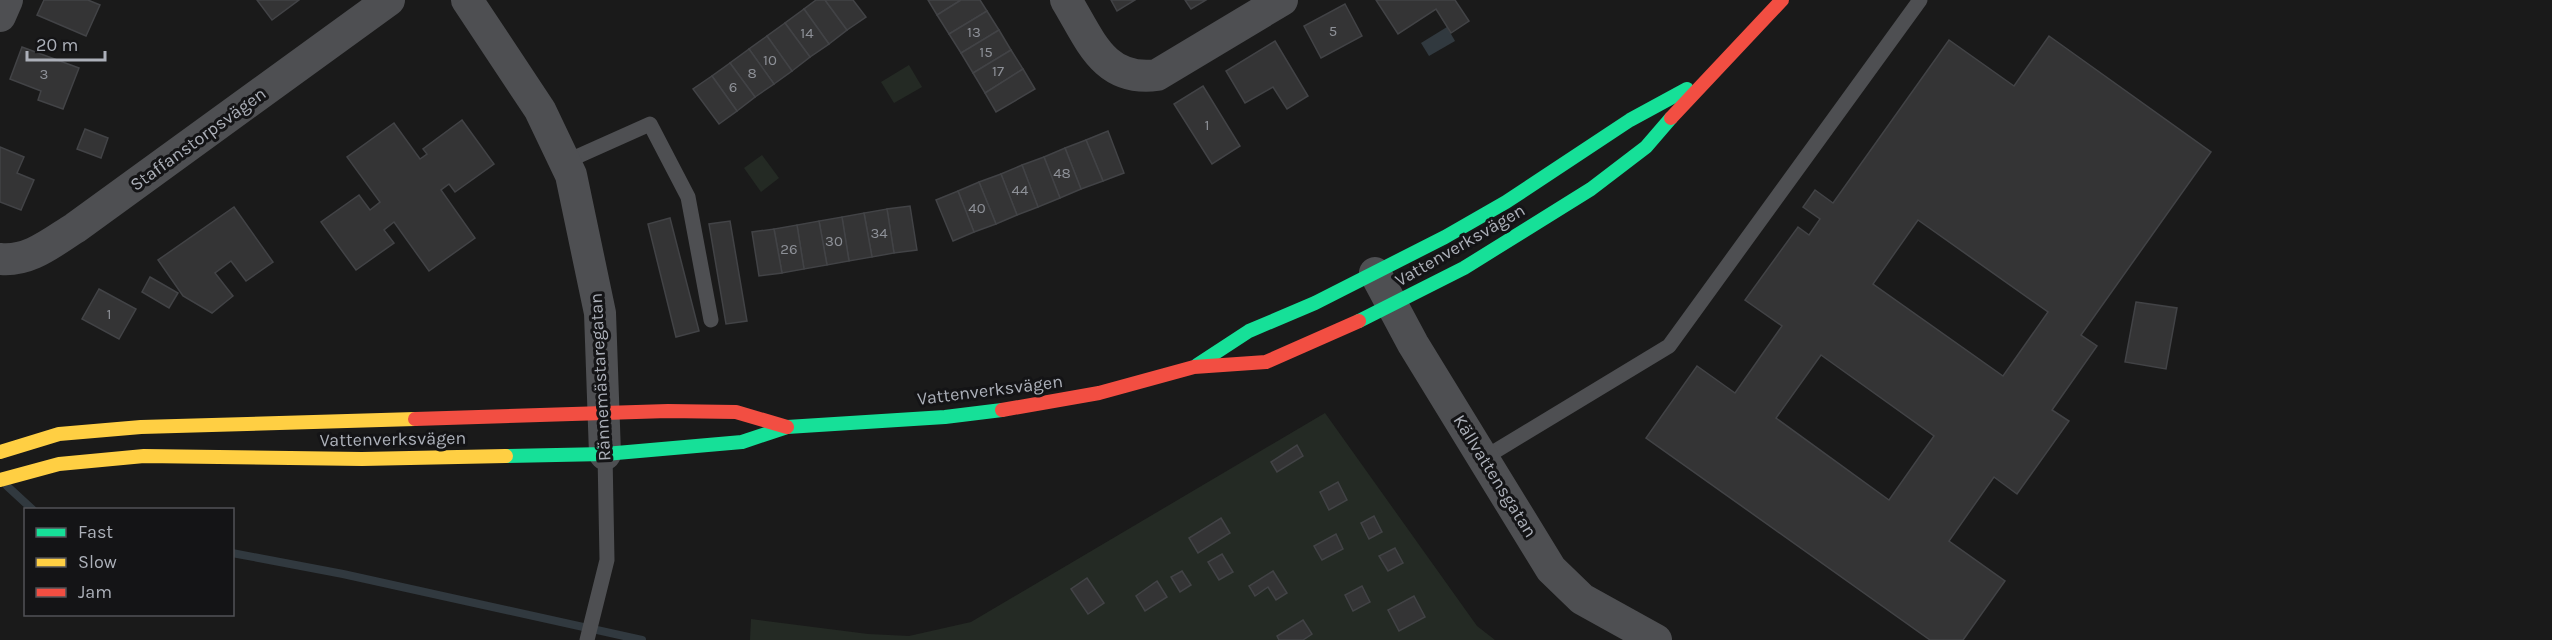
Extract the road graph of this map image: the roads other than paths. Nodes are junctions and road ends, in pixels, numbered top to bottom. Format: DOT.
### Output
graph roads {
  1 [pos="7,0"];
  2 [pos="389,0"];
  3 [pos="467,0"];
  4 [pos="1066,0"];
  5 [pos="1282,0"];
  6 [pos="1782,0"];
  7 [pos="1920,0"];
  8 [pos="0,16"];
  9 [pos="1705,80"];
  10 [pos="565,162"];
  11 [pos="0,259"];
  12 [pos="1375,273"];
  13 [pos="1391,305"];
  14 [pos="711,320"];
  15 [pos="1194,367"];
  16 [pos="602,413"];
  17 [pos="787,427"];
  18 [pos="2,452"];
  19 [pos="605,454"];
  20 [pos="1484,458"];
  21 [pos="0,480"];
  22 [pos="587,640"];
  23 [pos="1656,640"];
  1 -- 8 [label="street"];
  2 -- 11 [label="street, Staffanstorpsvägen"];
  3 -- 10 [label="street, Rännemästaregatan"];
  4 -- 5 [label="street"];
  6 -- 9 [label="street, Vattenverksvägen"];
  7 -- 20 [label="lane"];
  9 -- 12 [label="street, Vattenverksvägen"];
  9 -- 13 [label="street, Vattenverksvägen"];
  10 -- 14 [label="lane"];
  10 -- 16 [label="street, Rännemästaregatan"];
  12 -- 13 [label="street, Källvattensgatan"];
  12 -- 15 [label="street, Vattenverksvägen"];
  13 -- 15 [label="street, Vattenverksvägen"];
  13 -- 20 [label="street, Källvattensgatan"];
  15 -- 17 [label="street, Vattenverksvägen"];
  16 -- 17 [label="street, Vattenverksvägen"];
  16 -- 18 [label="street, Vattenverksvägen"];
  16 -- 19 [label="street, Rännemästaregatan"];
  17 -- 19 [label="street, Vattenverksvägen"];
  19 -- 21 [label="street, Vattenverksvägen"];
  19 -- 22 [label="lane, Rännemästaregatan"];
  20 -- 23 [label="street, Källvattensgatan"];
}
